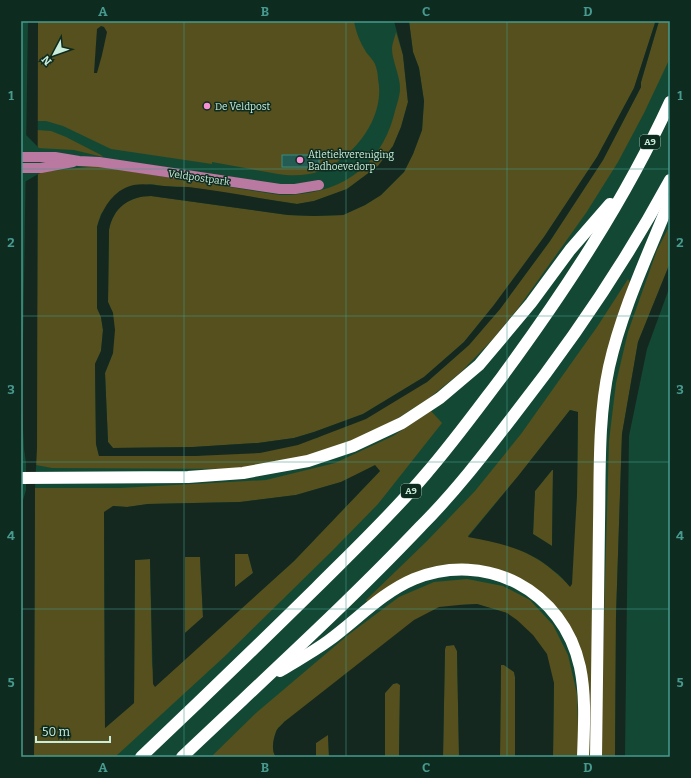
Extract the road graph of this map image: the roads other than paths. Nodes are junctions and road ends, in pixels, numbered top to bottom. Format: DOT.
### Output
graph roads {
  1 [pos="670,102"];
  2 [pos="21,157"];
  3 [pos="79,161"];
  4 [pos="21,168"];
  5 [pos="670,180"];
  6 [pos="629,182"];
  7 [pos="319,185"];
  8 [pos="670,200"];
  9 [pos="21,478"];
  10 [pos="257,686"];
  11 [pos="141,757"];
  12 [pos="182,757"];
  13 [pos="582,757"];
  14 [pos="596,757"];
  1 -- 6 [label="highway, A9"];
  2 -- 3 [label="street, Veldpostpark"];
  3 -- 4 [label="street, Veldpostpark"];
  3 -- 7 [label="street, Veldpostpark"];
  5 -- 10 [label="highway"];
  6 -- 9 [label="highway, A9"];
  6 -- 11 [label="highway, A9"];
  8 -- 14 [label="highway"];
  10 -- 12 [label="highway"];
  10 -- 13 [label="highway"];
}
